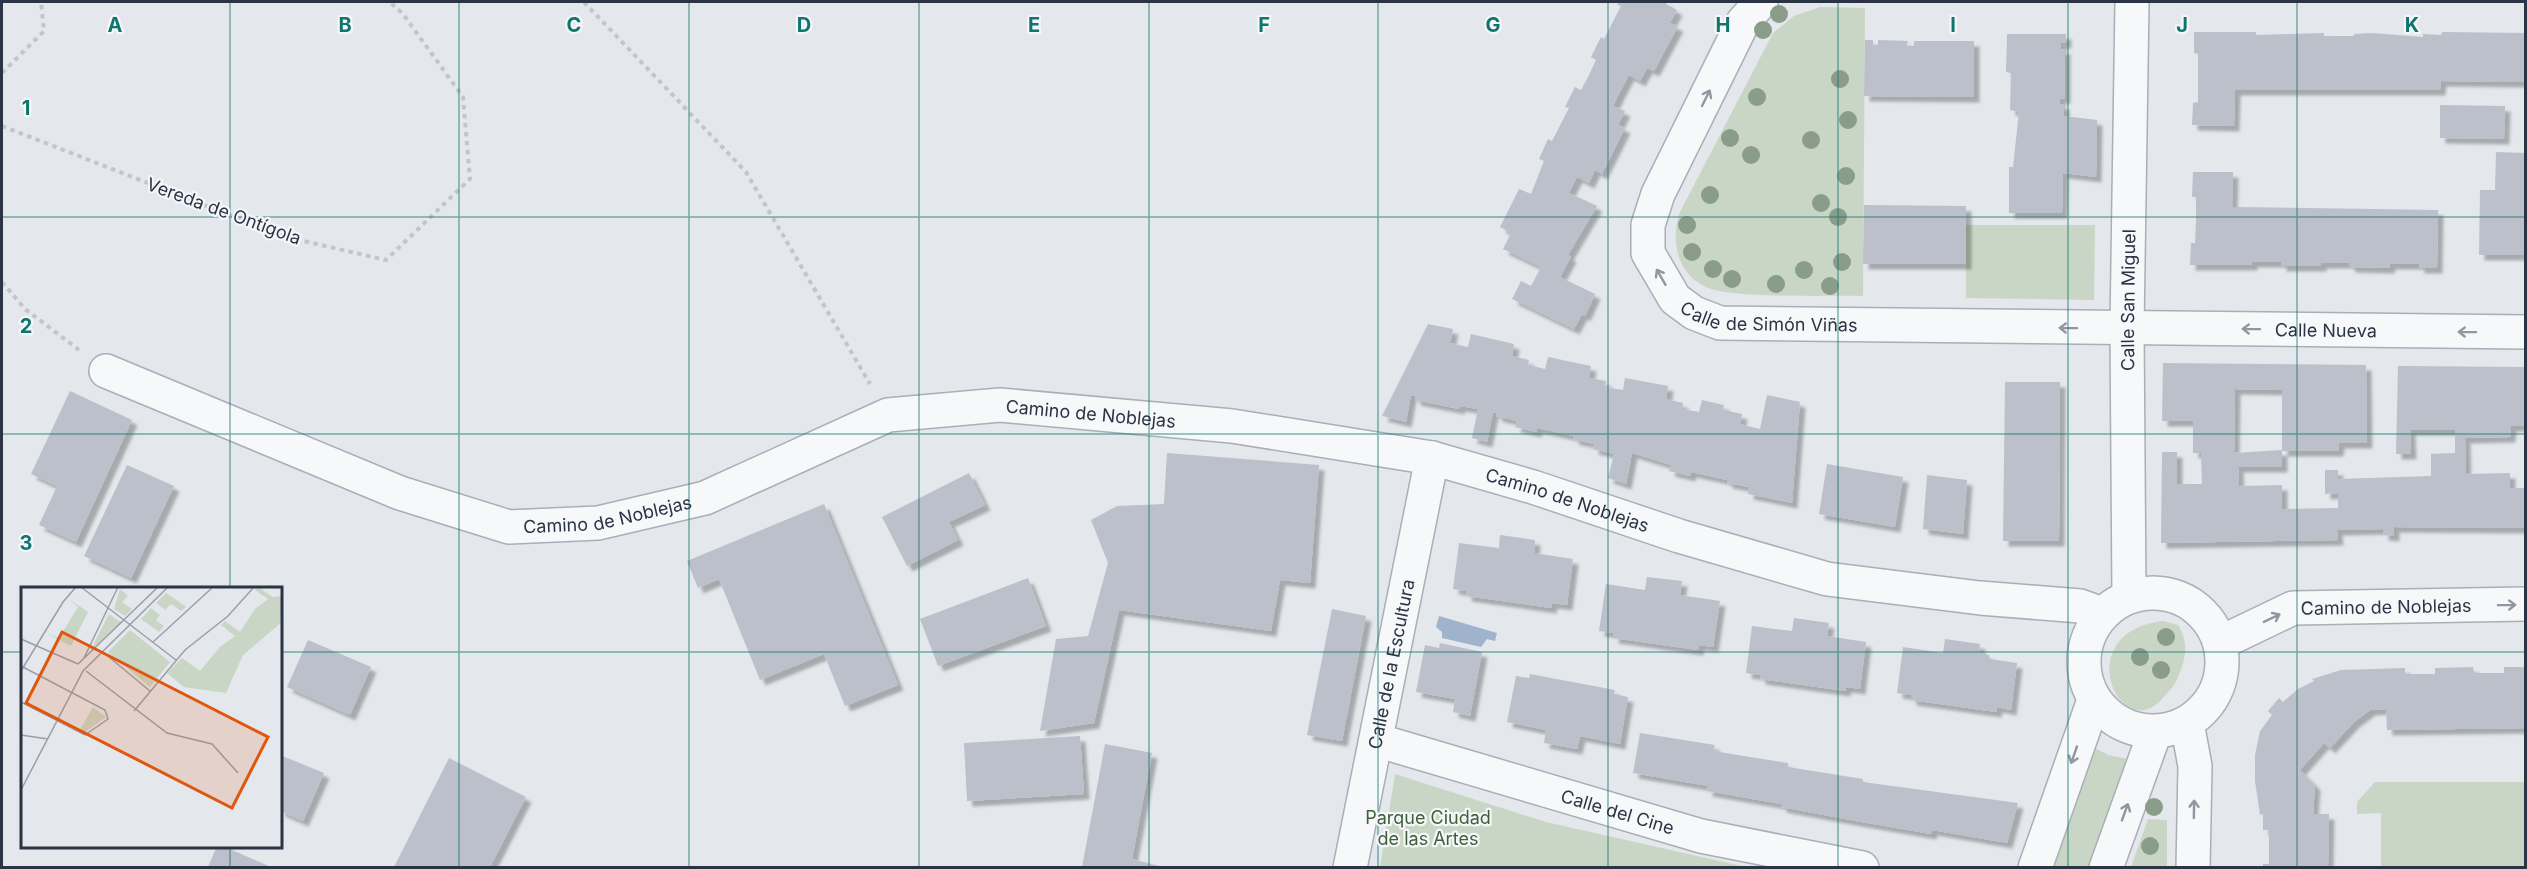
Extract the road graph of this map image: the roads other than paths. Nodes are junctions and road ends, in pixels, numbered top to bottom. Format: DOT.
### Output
graph roads {
  1 [pos="1761,2"];
  2 [pos="2132,2"];
  3 [pos="2127,327"];
  4 [pos="2526,332"];
  5 [pos="106,370"];
  6 [pos="1432,458"];
  7 [pos="2526,604"];
  8 [pos="2116,606"];
  9 [pos="2220,643"];
  10 [pos="2094,699"];
  11 [pos="2187,723"];
  12 [pos="2155,732"];
  13 [pos="1376,740"];
  14 [pos="1350,867"];
  15 [pos="1862,867"];
  16 [pos="2035,867"];
  17 [pos="2106,867"];
  18 [pos="2193,867"];
  3 -- 1 [label="street, Calle de Simón Viñas, one-way"];
  2 -- 3 [label="street, Calle San Miguel"];
  4 -- 3 [label="street, Calle Nueva, one-way"];
  3 -- 8 [label="street, Calle San Miguel"];
  5 -- 6 [label="street, Camino de Noblejas"];
  6 -- 8 [label="street, Camino de Noblejas"];
  6 -- 13 [label="street, Calle de la Escultura"];
  9 -- 7 [label="street, Camino de Noblejas, one-way"];
  8 -- 9 [label="street"];
  8 -- 10 [label="street"];
  9 -- 11 [label="street"];
  10 -- 12 [label="street"];
  10 -- 16 [label="street, one-way"];
  11 -- 12 [label="street"];
  18 -- 11 [label="street, one-way"];
  17 -- 12 [label="street, one-way"];
  13 -- 14 [label="street, Calle de la Escultura"];
  13 -- 15 [label="street, Calle del Cine"];
}
